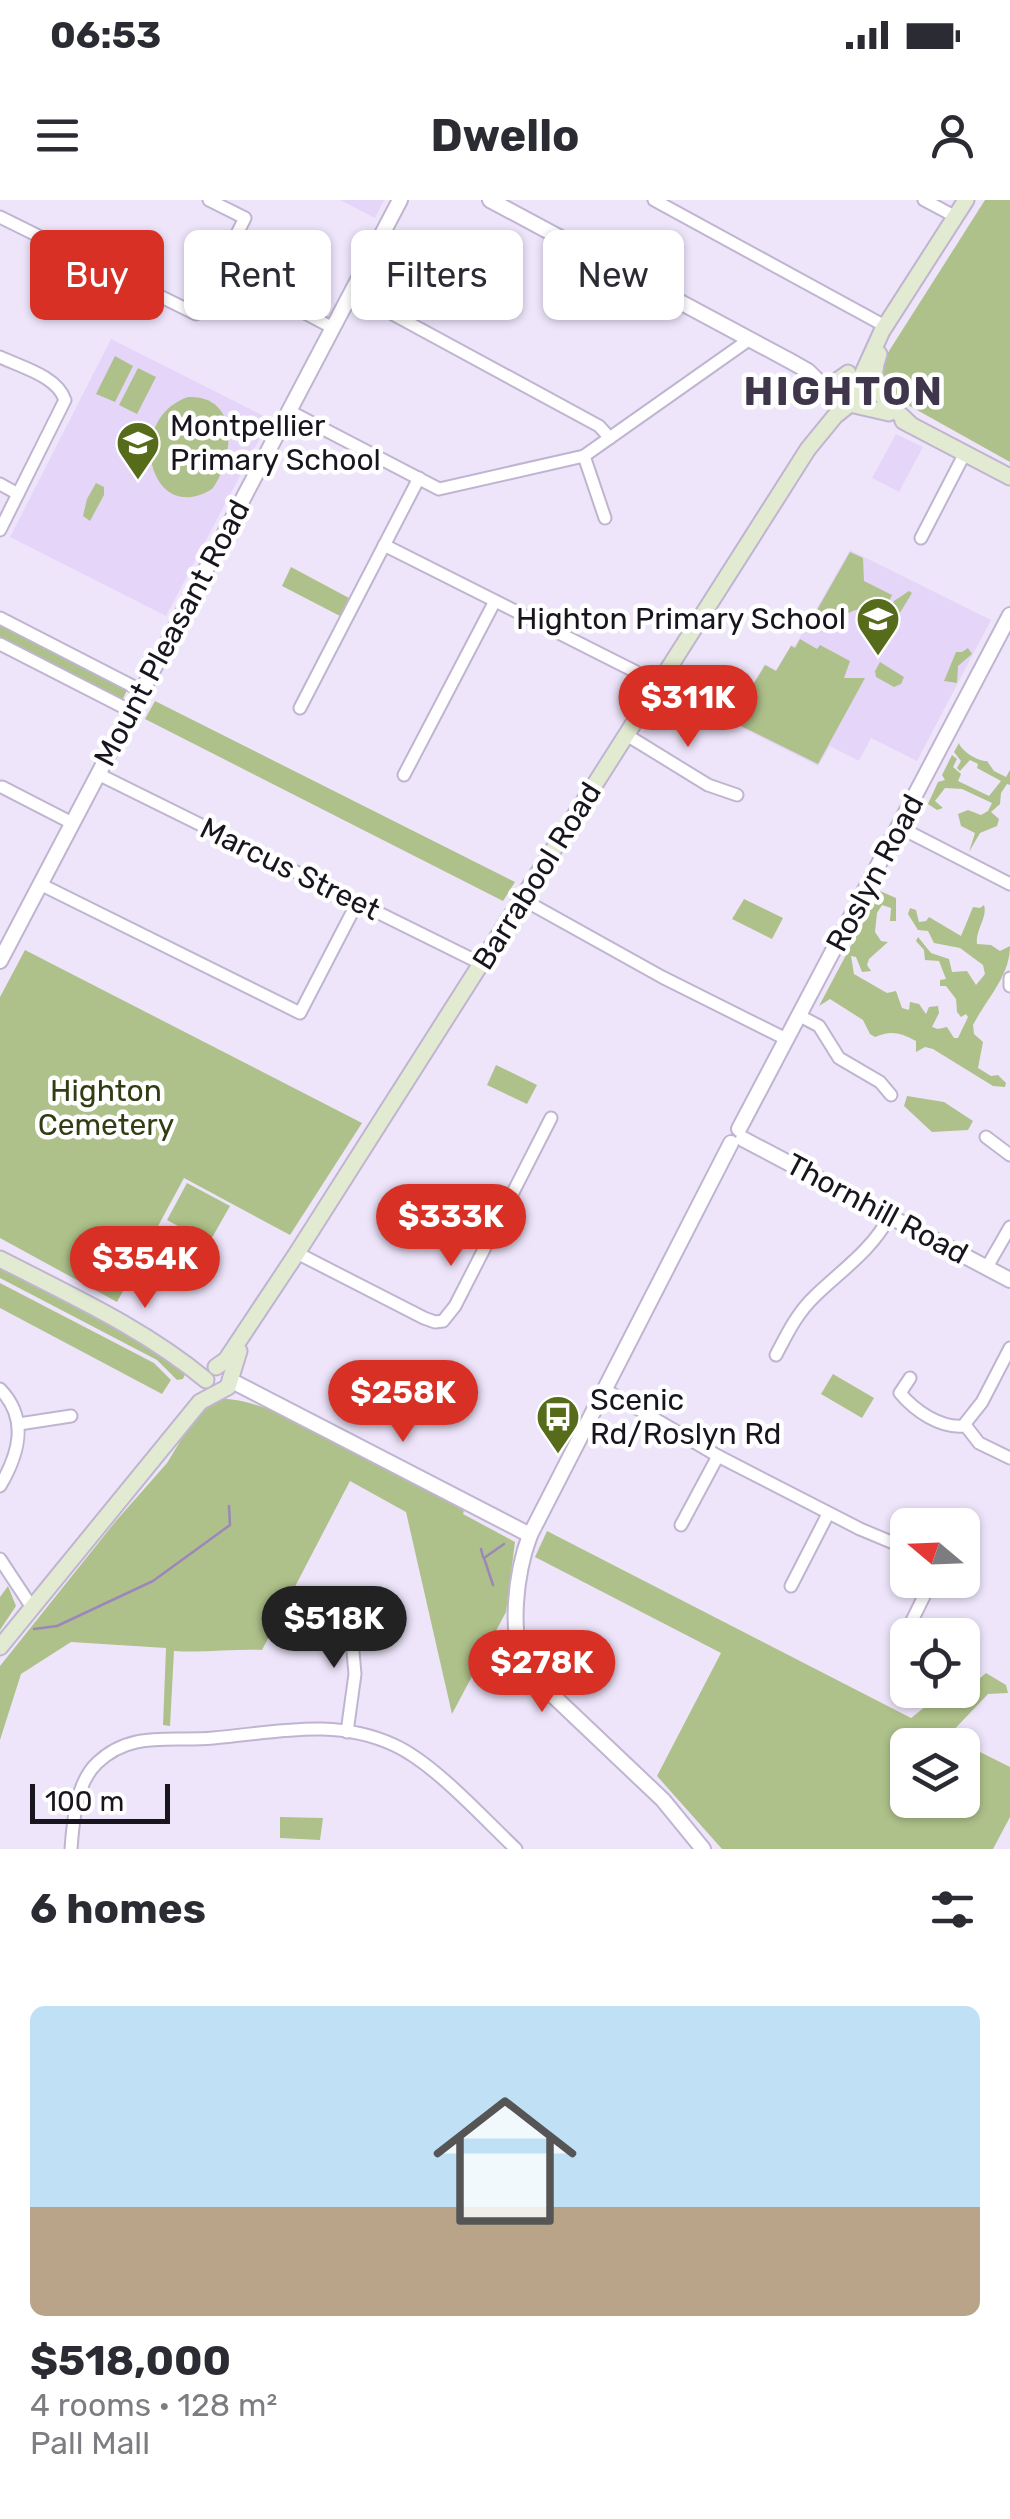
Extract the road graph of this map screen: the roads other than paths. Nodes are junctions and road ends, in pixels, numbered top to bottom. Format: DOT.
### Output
graph roads {
  1 [pos="209,200"];
  2 [pos="400,200"];
  3 [pos="490,200"];
  4 [pos="654,200"];
  5 [pos="924,200"];
  6 [pos="963,206"];
  7 [pos="0,218"];
  8 [pos="239,230"];
  9 [pos="384,230"];
  10 [pos="920,272"];
  11 [pos="351,294"];
  12 [pos="184,308"];
  13 [pos="318,320"];
  14 [pos="404,320"];
  15 [pos="333,328"];
  16 [pos="884,329"];
  17 [pos="750,339"];
  18 [pos="0,356"];
  19 [pos="808,372"];
  20 [pos="841,378"];
  21 [pos="858,386"];
  22 [pos="832,395"];
  23 [pos="849,404"];
  24 [pos="289,411"];
  25 [pos="889,413"];
  26 [pos="910,425"];
  27 [pos="819,432"];
  28 [pos="610,438"];
  29 [pos="965,454"];
  30 [pos="584,456"];
  31 [pos="1008,477"];
  32 [pos="418,478"];
  33 [pos="0,484"];
  34 [pos="18,494"];
  35 [pos="605,518"];
  36 [pos="0,530"];
  37 [pos="921,538"];
  38 [pos="384,545"];
  39 [pos="495,602"];
  40 [pos="1010,616"];
  41 [pos="0,618"];
  42 [pos="0,644"];
  43 [pos="658,682"];
  44 [pos="142,691"];
  45 [pos="300,708"];
  46 [pos="131,711"];
  47 [pos="625,734"];
  48 [pos="98,774"];
  49 [pos="404,775"];
  50 [pos="2,787"];
  51 [pos="737,795"];
  52 [pos="72,824"];
  53 [pos="899,827"];
  54 [pos="40,884"];
  55 [pos="1010,884"];
  56 [pos="522,899"];
  57 [pos="357,903"];
  58 [pos="0,960"];
  59 [pos="482,964"];
  60 [pos="1010,978"];
  61 [pos="1010,986"];
  62 [pos="800,1016"];
  63 [pos="786,1039"];
  64 [pos="892,1095"];
  65 [pos="551,1118"];
  66 [pos="738,1137"];
  67 [pos="986,1137"];
  68 [pos="1010,1154"];
  69 [pos="890,1216"];
  70 [pos="1010,1228"];
  71 [pos="297,1253"];
  72 [pos="0,1259"];
  73 [pos="987,1267"];
  74 [pos="1010,1280"];
  75 [pos="1010,1348"];
  76 [pos="776,1356"];
  77 [pos="910,1378"];
  78 [pos="218,1380"];
  79 [pos="0,1389"];
  80 [pos="604,1389"];
  81 [pos="71,1416"];
  82 [pos="19,1424"];
  83 [pos="965,1425"];
  84 [pos="718,1456"];
  85 [pos="1010,1458"];
  86 [pos="0,1486"];
  87 [pos="828,1514"];
  88 [pos="681,1525"];
  89 [pos="530,1535"];
  90 [pos="890,1541"];
  91 [pos="0,1559"];
  92 [pos="792,1586"];
  93 [pos="31,1606"];
  94 [pos="354,1617"];
  95 [pos="0,1647"];
  96 [pos="347,1732"];
  97 [pos="71,1849"];
  98 [pos="516,1849"];
  99 [pos="703,1849"];
  1 -- 8 [label="street"];
  2 -- 9 [label="street, Mount Pleasant Road"];
  3 -- 17 [label="street"];
  4 -- 16 [label="street"];
  5 -- 6 [label="street"];
  6 -- 10 [label="main road"];
  7 -- 12 [label="street"];
  10 -- 16 [label="main road"];
  10 -- 26 [label="main road"];
  11 -- 15 [label="street, Mount Pleasant Road"];
  13 -- 15 [label="street"];
  14 -- 28 [label="street"];
  15 -- 24 [label="street, Mount Pleasant Road"];
  16 -- 20 [label="main road"];
  16 -- 21 [label="main road"];
  17 -- 19 [label="street"];
  17 -- 28 [label="street"];
  18 -- 34 [label="street"];
  19 -- 20 [label="street"];
  19 -- 22 [label="street"];
  20 -- 21 [label="main road"];
  20 -- 22 [label="main road"];
  21 -- 23 [label="main road"];
  21 -- 25 [label="main road"];
  22 -- 23 [label="main road"];
  22 -- 27 [label="main road, Barrabool Road"];
  23 -- 25 [label="main road"];
  23 -- 27 [label="main road, Barrabool Road"];
  24 -- 32 [label="street"];
  24 -- 44 [label="street, Mount Pleasant Road"];
  25 -- 26 [label="main road"];
  26 -- 29 [label="main road"];
  27 -- 43 [label="main road, Barrabool Road"];
  28 -- 30 [label="street"];
  29 -- 31 [label="main road"];
  29 -- 37 [label="street"];
  30 -- 32 [label="street"];
  30 -- 35 [label="street"];
  32 -- 38 [label="street"];
  33 -- 34 [label="street"];
  34 -- 36 [label="street"];
  38 -- 39 [label="street"];
  38 -- 45 [label="street"];
  39 -- 43 [label="street"];
  39 -- 49 [label="street"];
  40 -- 53 [label="street, Roslyn Road"];
  41 -- 44 [label="street"];
  42 -- 46 [label="street"];
  43 -- 47 [label="main road, Barrabool Road"];
  44 -- 46 [label="street, Mount Pleasant Road"];
  46 -- 48 [label="street, Mount Pleasant Road"];
  47 -- 51 [label="street"];
  47 -- 56 [label="main road, Barrabool Road"];
  48 -- 52 [label="street, Mount Pleasant Road"];
  48 -- 57 [label="street, Marcus Street"];
  50 -- 52 [label="street"];
  52 -- 54 [label="street, Mount Pleasant Road"];
  53 -- 55 [label="street"];
  53 -- 62 [label="street, Roslyn Road"];
  54 -- 57 [label="street"];
  54 -- 58 [label="street, Mount Pleasant Road"];
  56 -- 59 [label="main road, Barrabool Road"];
  56 -- 63 [label="street"];
  57 -- 59 [label="street, Marcus Street"];
  59 -- 71 [label="main road, Barrabool Road"];
  60 -- 61 [label="street"];
  62 -- 63 [label="street, Roslyn Road"];
  62 -- 64 [label="street"];
  63 -- 66 [label="street, Roslyn Road"];
  65 -- 71 [label="street"];
  66 -- 69 [label="street, Thornhill Road"];
  66 -- 80 [label="street, Roslyn Road"];
  67 -- 68 [label="street"];
  69 -- 73 [label="street, Thornhill Road"];
  69 -- 76 [label="street"];
  70 -- 73 [label="street"];
  71 -- 78 [label="main road, Barrabool Road"];
  72 -- 78 [label="main road"];
  73 -- 74 [label="street, Thornhill Road"];
  75 -- 83 [label="street"];
  77 -- 83 [label="street"];
  78 -- 89 [label="street"];
  78 -- 93 [label="main road, Barrabool Road"];
  79 -- 82 [label="street"];
  80 -- 84 [label="street"];
  80 -- 89 [label="street, Roslyn Road"];
  81 -- 82 [label="street"];
  82 -- 86 [label="street"];
  83 -- 85 [label="street"];
  84 -- 87 [label="street"];
  84 -- 88 [label="street"];
  87 -- 90 [label="street"];
  87 -- 92 [label="street"];
  89 -- 99 [label="street, Roslyn Road"];
  91 -- 93 [label="street"];
  93 -- 95 [label="main road, Barrabool Road"];
  94 -- 96 [label="street"];
  96 -- 97 [label="street"];
  96 -- 98 [label="street"];
}
